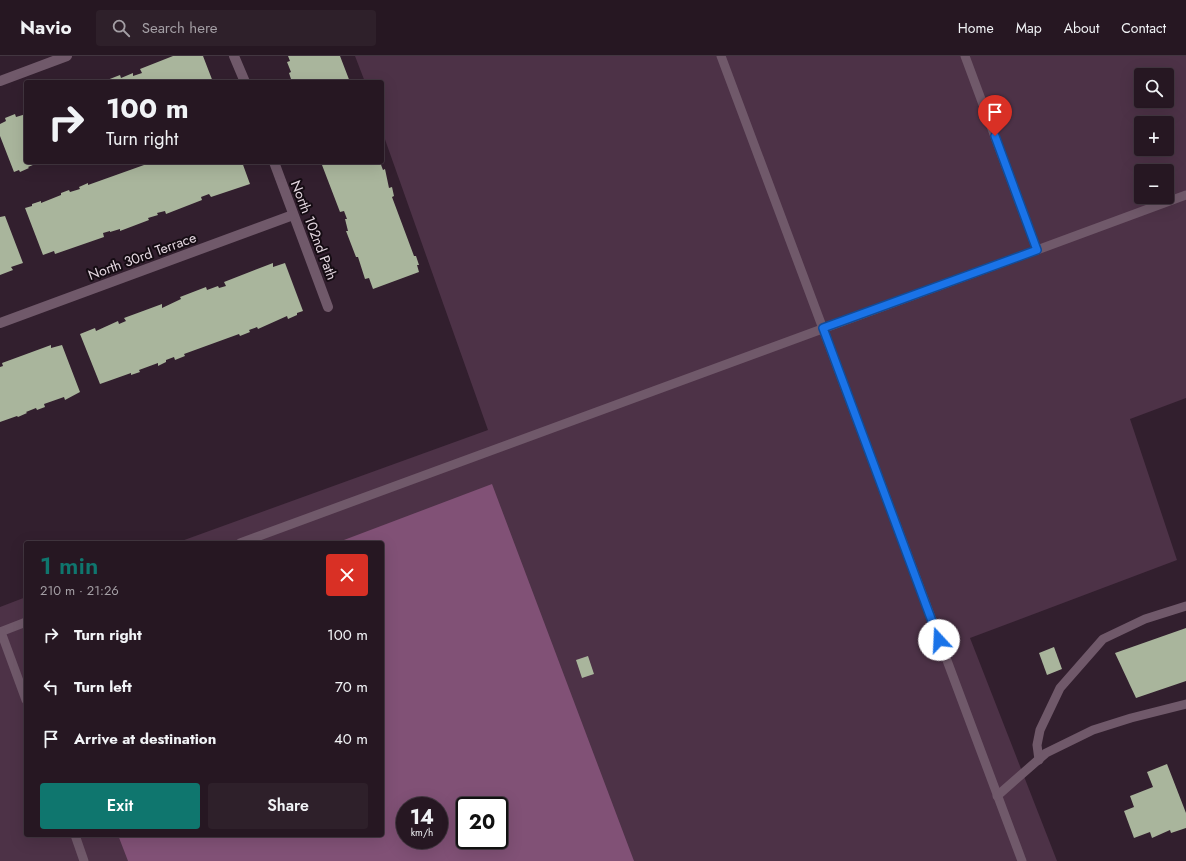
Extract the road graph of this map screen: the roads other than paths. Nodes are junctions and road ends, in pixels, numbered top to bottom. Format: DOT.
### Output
graph roads {
  1 [pos="67,56"];
  2 [pos="234,56"];
  3 [pos="721,56"];
  4 [pos="965,56"];
  5 [pos="243,80"];
  6 [pos="0,81"];
  7 [pos="275,164"];
  8 [pos="1186,195"];
  9 [pos="293,215"];
  10 [pos="1037,250"];
  11 [pos="328,307"];
  12 [pos="0,323"];
  13 [pos="823,328"];
  14 [pos="245,541"];
  15 [pos="1186,606"];
  16 [pos="24,623"];
  17 [pos="0,632"];
  18 [pos="24,695"];
  19 [pos="1186,704"];
  20 [pos="1039,760"];
  21 [pos="997,796"];
  22 [pos="76,837"];
  23 [pos="84,861"];
  24 [pos="1022,861"];
  1 -- 6 [label="street"];
  2 -- 5 [label="street"];
  3 -- 13 [label="lane"];
  4 -- 10 [label="lane"];
  7 -- 9 [label="street, North 102nd Path"];
  8 -- 10 [label="lane"];
  9 -- 11 [label="street, North 102nd Path"];
  9 -- 12 [label="street, North 30rd Terrace"];
  10 -- 13 [label="lane"];
  13 -- 14 [label="lane"];
  13 -- 21 [label="lane"];
  15 -- 20 [label="lane"];
  16 -- 17 [label="lane"];
  17 -- 18 [label="lane"];
  19 -- 20 [label="lane"];
  20 -- 21 [label="lane"];
  21 -- 24 [label="lane"];
  22 -- 23 [label="lane"];
}
